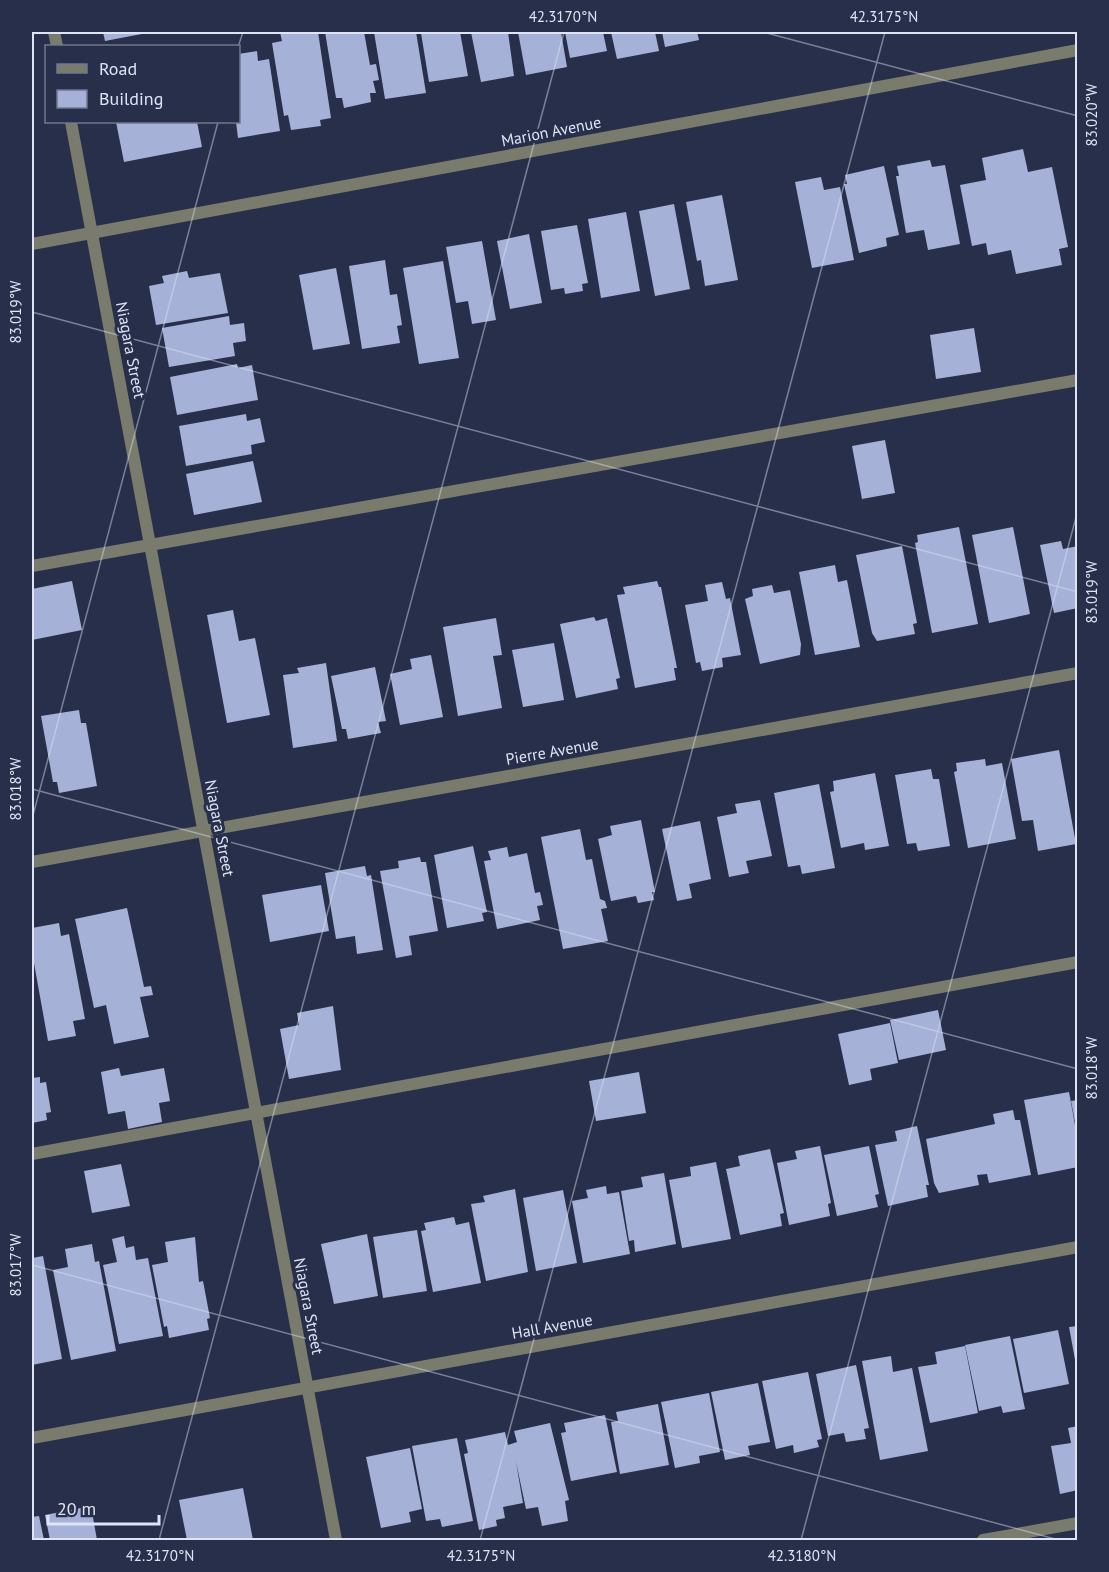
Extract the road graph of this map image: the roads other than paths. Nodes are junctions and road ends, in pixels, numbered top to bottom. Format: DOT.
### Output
graph roads {
  1 [pos="1077,50"];
  2 [pos="71,123"];
  3 [pos="92,233"];
  4 [pos="32,244"];
  5 [pos="1077,380"];
  6 [pos="151,545"];
  7 [pos="32,566"];
  8 [pos="1077,673"];
  9 [pos="204,831"];
  10 [pos="32,862"];
  11 [pos="1077,962"];
  12 [pos="256,1113"];
  13 [pos="32,1154"];
  14 [pos="1077,1247"];
  15 [pos="308,1388"];
  16 [pos="32,1438"];
  17 [pos="1077,1523"];
  18 [pos="336,1540"];
  19 [pos="983,1540"];
  1 -- 3 [label="street, Marion Avenue"];
  2 -- 3 [label="street, Niagara Street"];
  3 -- 4 [label="street, Marion Avenue"];
  3 -- 6 [label="street, Niagara Street"];
  5 -- 6 [label="street"];
  6 -- 7 [label="street"];
  6 -- 9 [label="street, Niagara Street"];
  8 -- 9 [label="street, Pierre Avenue"];
  9 -- 10 [label="street, Pierre Avenue"];
  9 -- 12 [label="street, Niagara Street"];
  11 -- 12 [label="street"];
  12 -- 13 [label="street"];
  12 -- 15 [label="street, Niagara Street"];
  14 -- 15 [label="street, Hall Avenue"];
  15 -- 16 [label="street, Hall Avenue"];
  15 -- 18 [label="street, Niagara Street"];
  17 -- 19 [label="street"];
}
